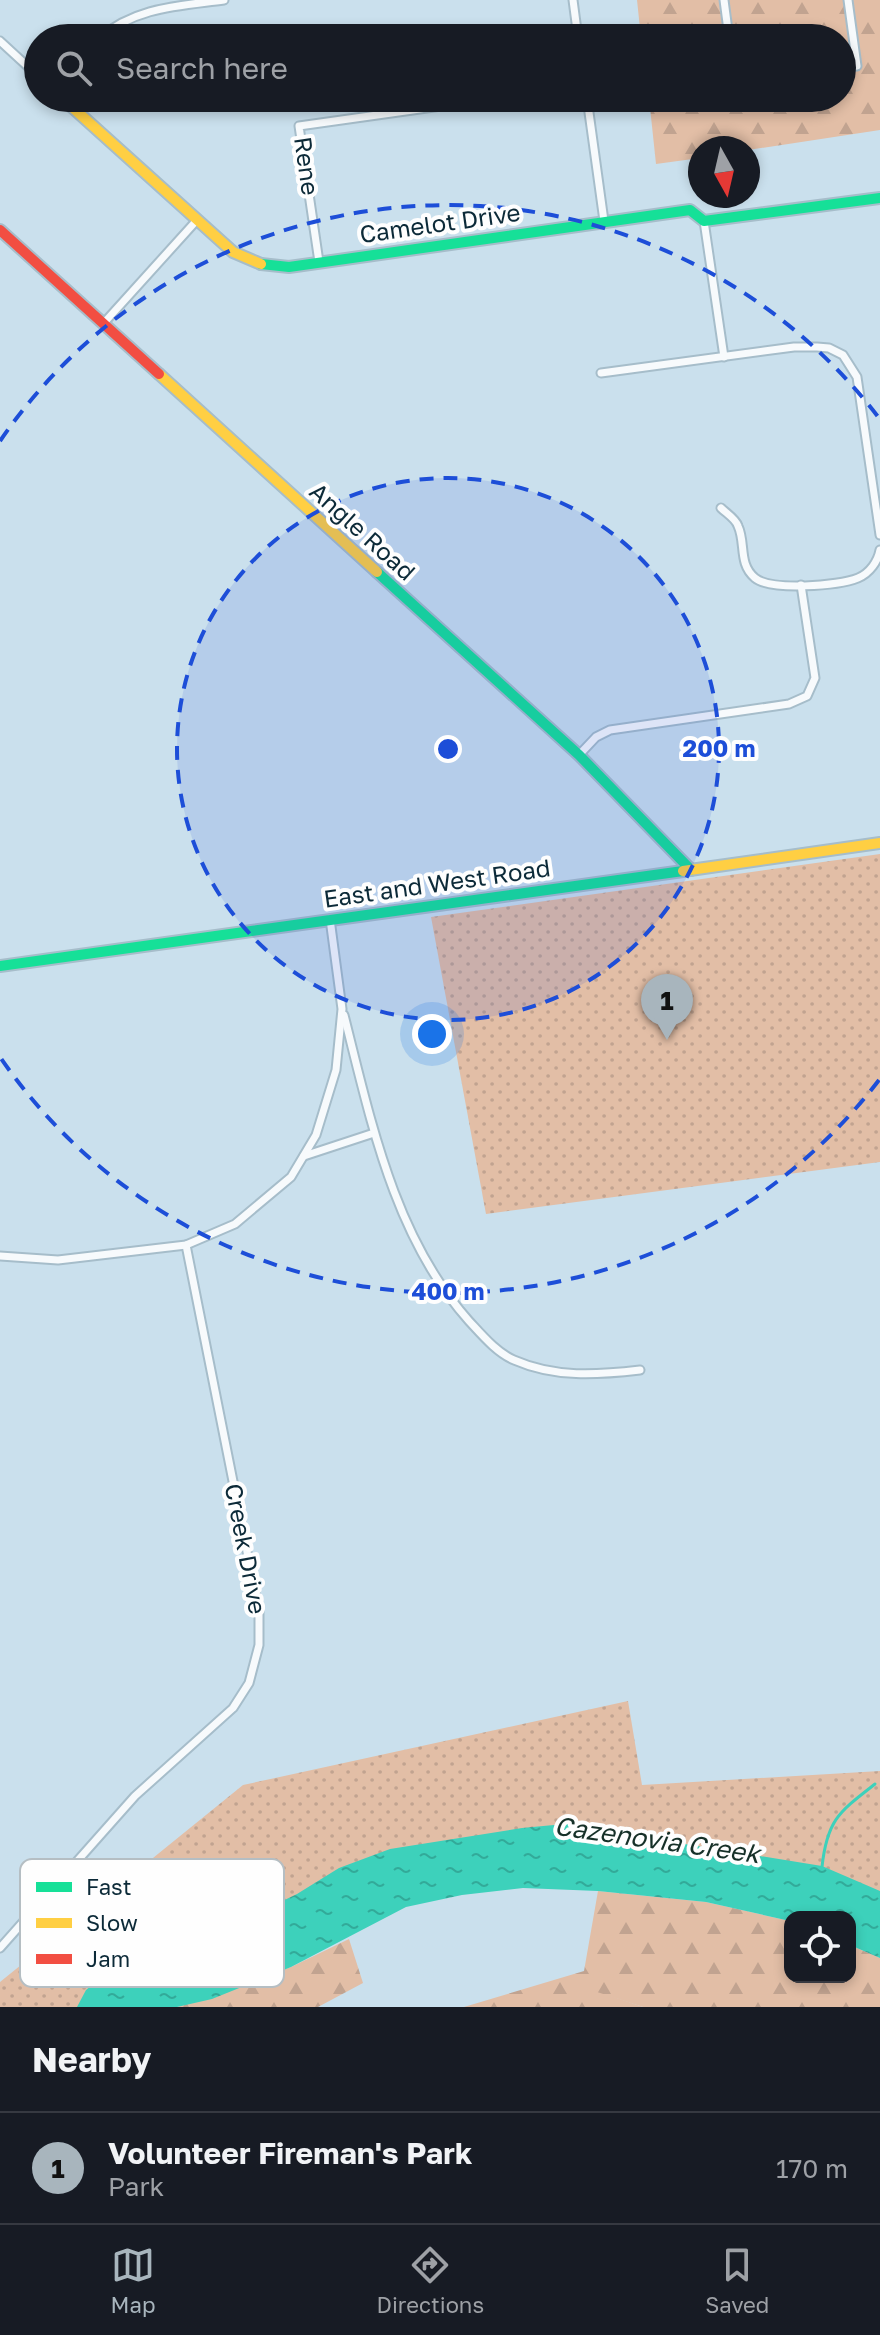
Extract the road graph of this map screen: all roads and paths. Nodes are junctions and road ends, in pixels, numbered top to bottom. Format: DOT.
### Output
graph roads {
  1 [pos="224,0"];
  2 [pos="573,0"];
  3 [pos="724,0"];
  4 [pos="848,0"];
  5 [pos="119,24"];
  6 [pos="576,24"];
  7 [pos="727,24"];
  8 [pos="851,24"];
  9 [pos="0,41"];
  10 [pos="24,63"];
  11 [pos="77,112"];
  12 [pos="398,112"];
  13 [pos="589,112"];
  14 [pos="880,198"];
  15 [pos="197,220"];
  16 [pos="604,221"];
  17 [pos="704,221"];
  18 [pos="0,230"];
  19 [pos="319,262"];
  20 [pos="103,324"];
  21 [pos="724,357"];
  22 [pos="601,373"];
  23 [pos="877,490"];
  24 [pos="721,508"];
  25 [pos="880,535"];
  26 [pos="880,550"];
  27 [pos="801,585"];
  28 [pos="579,755"];
  29 [pos="880,843"];
  30 [pos="691,870"];
  31 [pos="330,919"];
  32 [pos="0,966"];
  33 [pos="342,1009"];
  34 [pos="374,1133"];
  35 [pos="303,1157"];
  36 [pos="186,1245"];
  37 [pos="0,1256"];
  38 [pos="640,1370"];
  39 [pos="79,1859"];
  40 [pos="20,1925"];
  41 [pos="0,1948"];
  1 -- 5 [label="street"];
  2 -- 6 [label="street"];
  3 -- 7 [label="street"];
  4 -- 8 [label="street"];
  9 -- 10 [label="street"];
  11 -- 15 [label="street, Camelot Drive"];
  12 -- 19 [label="street, Rene"];
  13 -- 16 [label="street"];
  14 -- 17 [label="street, Camelot Drive"];
  15 -- 19 [label="street, Camelot Drive"];
  15 -- 20 [label="street"];
  16 -- 17 [label="street, Camelot Drive"];
  16 -- 19 [label="street, Camelot Drive"];
  17 -- 21 [label="street"];
  18 -- 20 [label="street, Angle Road"];
  20 -- 28 [label="street, Angle Road"];
  21 -- 22 [label="street"];
  21 -- 23 [label="street"];
  23 -- 25 [label="street"];
  24 -- 27 [label="street"];
  26 -- 27 [label="street"];
  27 -- 28 [label="street"];
  28 -- 30 [label="street, Angle Road"];
  29 -- 30 [label="street, East and West Road"];
  30 -- 31 [label="street, East and West Road"];
  31 -- 32 [label="street, East and West Road"];
  31 -- 33 [label="street"];
  33 -- 34 [label="street"];
  33 -- 35 [label="street"];
  34 -- 35 [label="street"];
  34 -- 38 [label="street"];
  35 -- 36 [label="street"];
  36 -- 37 [label="street"];
  36 -- 39 [label="street, Creek Drive"];
  40 -- 41 [label="street, Creek Drive"];
}
